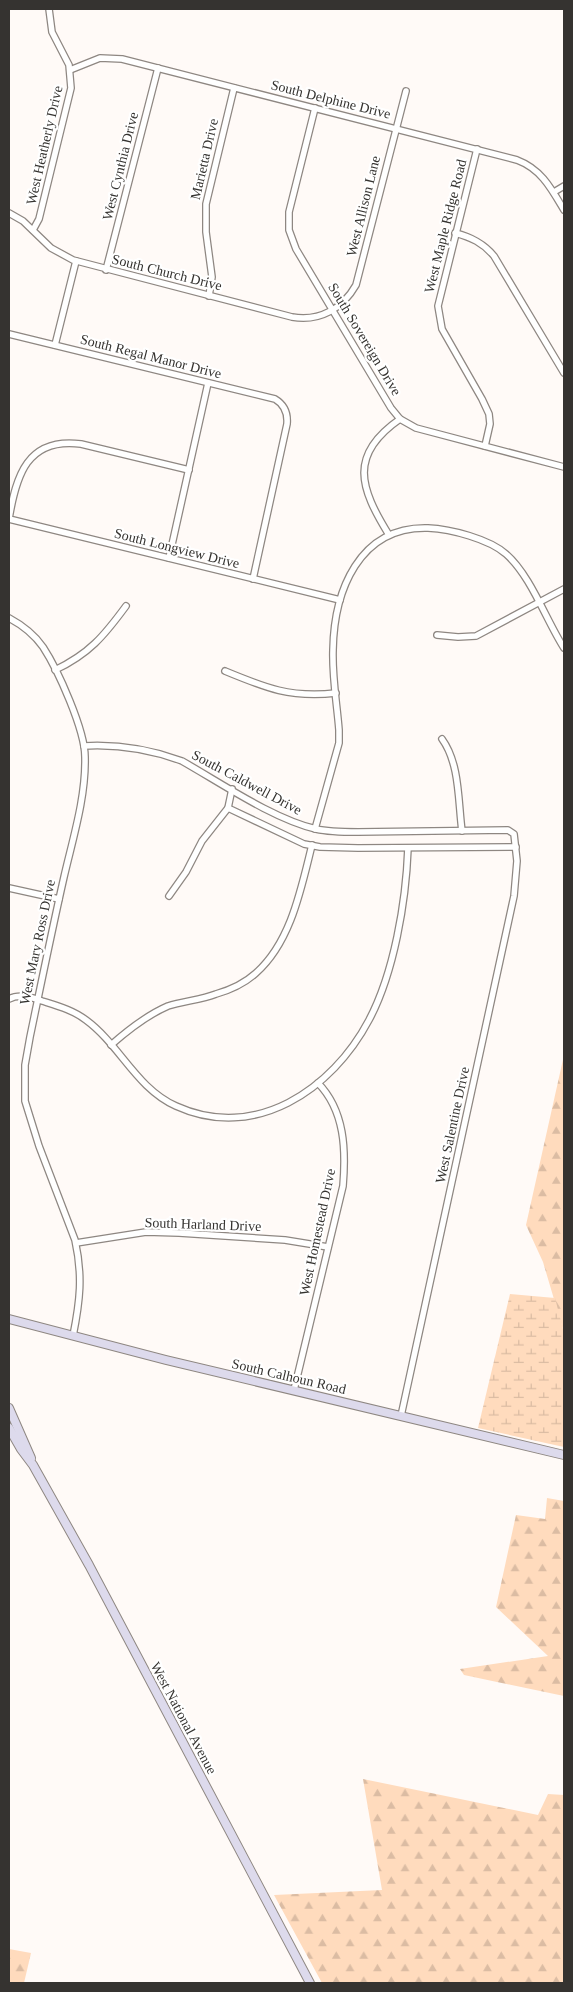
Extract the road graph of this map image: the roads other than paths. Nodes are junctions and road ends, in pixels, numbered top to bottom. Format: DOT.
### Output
graph roads {
  1 [pos="49,9"];
  2 [pos="158,68"];
  3 [pos="70,70"];
  4 [pos="234,88"];
  5 [pos="406,90"];
  6 [pos="315,108"];
  7 [pos="396,129"];
  8 [pos="477,149"];
  9 [pos="564,186"];
  10 [pos="554,192"];
  11 [pos="564,210"];
  12 [pos="9,213"];
  13 [pos="33,230"];
  14 [pos="455,233"];
  15 [pos="76,261"];
  16 [pos="106,270"];
  17 [pos="209,296"];
  18 [pos="333,310"];
  19 [pos="9,334"];
  20 [pos="55,345"];
  21 [pos="564,372"];
  22 [pos="208,383"];
  23 [pos="400,419"];
  24 [pos="485,446"];
  25 [pos="564,467"];
  26 [pos="189,470"];
  27 [pos="9,519"];
  28 [pos="389,535"];
  29 [pos="169,558"];
  30 [pos="253,579"];
  31 [pos="564,589"];
  32 [pos="340,600"];
  33 [pos="539,603"];
  34 [pos="126,606"];
  35 [pos="9,618"];
  36 [pos="437,635"];
  37 [pos="564,648"];
  38 [pos="55,670"];
  39 [pos="225,671"];
  40 [pos="336,693"];
  41 [pos="442,739"];
  42 [pos="84,746"];
  43 [pos="232,789"];
  44 [pos="228,808"];
  45 [pos="316,829"];
  46 [pos="462,831"];
  47 [pos="515,839"];
  48 [pos="312,845"];
  49 [pos="516,847"];
  50 [pos="408,848"];
  51 [pos="9,888"];
  52 [pos="169,896"];
  53 [pos="59,899"];
  54 [pos="9,999"];
  55 [pos="38,999"];
  56 [pos="111,1045"];
  57 [pos="318,1083"];
  58 [pos="76,1243"];
  59 [pos="328,1247"];
  60 [pos="9,1319"];
  61 [pos="73,1336"];
  62 [pos="294,1390"];
  63 [pos="9,1408"];
  64 [pos="401,1416"];
  65 [pos="9,1428"];
  66 [pos="564,1455"];
  67 [pos="33,1465"];
  68 [pos="310,1983"];
  1 -- 3 [label="street, West Heatherly Drive"];
  2 -- 3 [label="street, South Delphine Drive"];
  2 -- 4 [label="street, South Delphine Drive"];
  2 -- 16 [label="street, West Cynthia Drive"];
  3 -- 13 [label="street, West Heatherly Drive"];
  4 -- 6 [label="street, South Delphine Drive"];
  4 -- 17 [label="street, Marietta Drive"];
  5 -- 7 [label="street, West Allison Lane"];
  6 -- 7 [label="street, South Delphine Drive"];
  6 -- 18 [label="street, South Sovereign Drive"];
  7 -- 8 [label="street, South Delphine Drive"];
  7 -- 18 [label="street, West Allison Lane"];
  8 -- 10 [label="street, South Delphine Drive"];
  8 -- 14 [label="street, West Maple Ridge Road"];
  9 -- 10 [label="street"];
  10 -- 11 [label="street, South Delphine Drive"];
  12 -- 13 [label="street, South Church Drive"];
  13 -- 15 [label="street, South Church Drive"];
  14 -- 21 [label="street"];
  14 -- 24 [label="street, West Maple Ridge Road"];
  15 -- 16 [label="street, South Church Drive"];
  15 -- 20 [label="street"];
  16 -- 17 [label="street, South Church Drive"];
  17 -- 18 [label="street, South Church Drive"];
  18 -- 23 [label="street, South Sovereign Drive"];
  19 -- 20 [label="street, South Regal Manor Drive"];
  20 -- 22 [label="street, South Regal Manor Drive"];
  22 -- 26 [label="street"];
  22 -- 30 [label="street, South Regal Manor Drive"];
  23 -- 24 [label="street, South Sovereign Drive"];
  23 -- 28 [label="street"];
  24 -- 25 [label="street, South Sovereign Drive"];
  26 -- 27 [label="street"];
  26 -- 29 [label="street"];
  27 -- 29 [label="street, South Longview Drive"];
  28 -- 32 [label="street"];
  28 -- 33 [label="street"];
  29 -- 30 [label="street, South Longview Drive"];
  30 -- 32 [label="street, South Longview Drive"];
  31 -- 33 [label="street"];
  32 -- 40 [label="street"];
  33 -- 36 [label="street"];
  33 -- 37 [label="street"];
  34 -- 38 [label="street"];
  35 -- 38 [label="street, West Mary Ross Drive"];
  38 -- 42 [label="street, West Mary Ross Drive"];
  39 -- 40 [label="street"];
  40 -- 45 [label="street"];
  41 -- 46 [label="street"];
  42 -- 43 [label="street, South Caldwell Drive"];
  42 -- 53 [label="street, West Mary Ross Drive"];
  43 -- 44 [label="street"];
  43 -- 45 [label="street, South Caldwell Drive"];
  44 -- 48 [label="street"];
  44 -- 52 [label="street"];
  45 -- 46 [label="street, South Caldwell Drive"];
  46 -- 47 [label="street, South Caldwell Drive"];
  47 -- 49 [label="street, West Salentine Drive"];
  48 -- 50 [label="street"];
  48 -- 56 [label="street"];
  49 -- 50 [label="street"];
  49 -- 64 [label="street, West Salentine Drive"];
  50 -- 57 [label="street"];
  51 -- 53 [label="street"];
  53 -- 55 [label="street, West Mary Ross Drive"];
  54 -- 55 [label="street"];
  55 -- 56 [label="street"];
  55 -- 58 [label="street, West Mary Ross Drive"];
  56 -- 57 [label="street"];
  57 -- 59 [label="street, West Homestead Drive"];
  58 -- 59 [label="street, South Harland Drive"];
  58 -- 61 [label="street, West Mary Ross Drive"];
  59 -- 62 [label="street, West Homestead Drive"];
  60 -- 61 [label="main road, South Calhoun Road"];
  61 -- 62 [label="main road, South Calhoun Road"];
  62 -- 64 [label="main road, South Calhoun Road"];
  63 -- 67 [label="main road, West National Avenue"];
  64 -- 66 [label="main road, South Calhoun Road"];
  65 -- 67 [label="main road, West National Avenue"];
  67 -- 68 [label="main road, West National Avenue"];
}
